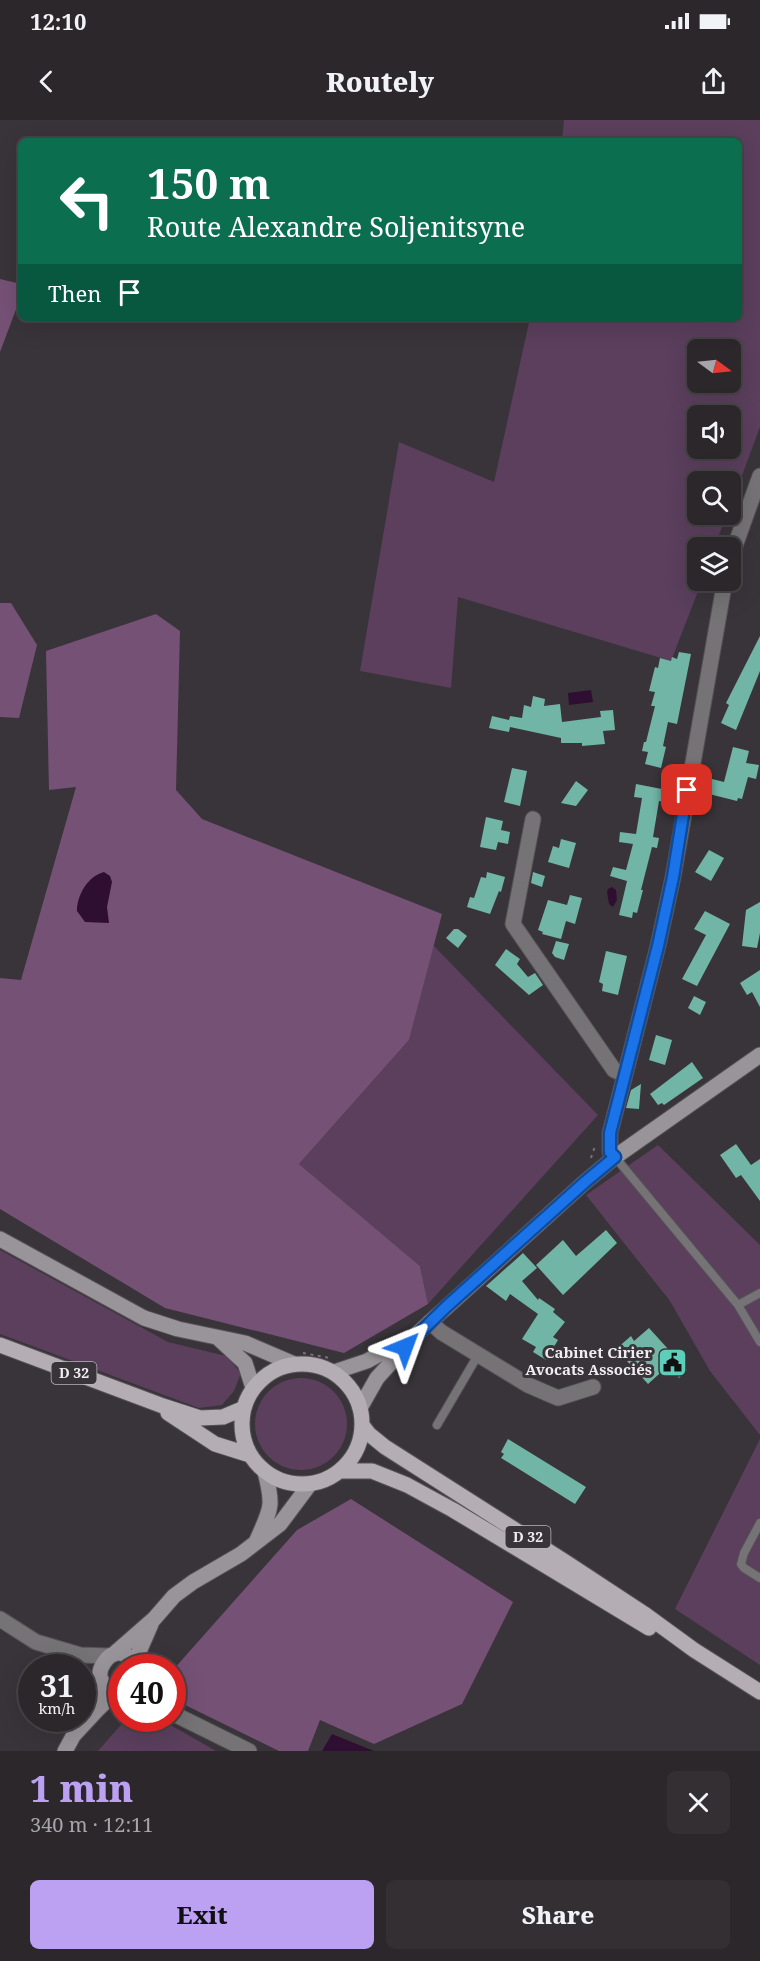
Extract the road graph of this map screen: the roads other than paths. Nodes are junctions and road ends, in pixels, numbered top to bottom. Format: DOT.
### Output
graph roads {
  1 [pos="760,476"];
  2 [pos="738,537"];
  3 [pos="723,591"];
  4 [pos="533,819"];
  5 [pos="760,1055"];
  6 [pos="624,1074"];
  7 [pos="615,1157"];
  8 [pos="0,1239"];
  9 [pos="760,1293"];
  10 [pos="738,1305"];
  11 [pos="424,1327"];
  12 [pos="218,1338"];
  13 [pos="760,1342"];
  14 [pos="0,1345"];
  15 [pos="478,1355"];
  16 [pos="298,1358"];
  17 [pos="334,1366"];
  18 [pos="593,1387"];
  19 [pos="253,1388"];
  20 [pos="147,1400"];
  21 [pos="360,1408"];
  22 [pos="242,1409"];
  23 [pos="362,1425"];
  24 [pos="437,1425"];
  25 [pos="250,1455"];
  26 [pos="340,1471"];
  27 [pos="265,1472"];
  28 [pos="310,1484"];
  29 [pos="760,1523"];
  30 [pos="255,1544"];
  31 [pos="760,1578"];
  32 [pos="0,1619"];
  33 [pos="154,1619"];
  34 [pos="694,1650"];
  35 [pos="77,1654"];
  36 [pos="113,1654"];
  37 [pos="138,1654"];
  38 [pos="108,1658"];
  39 [pos="96,1668"];
  40 [pos="100,1671"];
  41 [pos="108,1685"];
  42 [pos="760,1692"];
  43 [pos="96,1693"];
  44 [pos="108,1700"];
  45 [pos="186,1720"];
  46 [pos="75,1732"];
  47 [pos="73,1736"];
  48 [pos="65,1751"];
  49 [pos="249,1751"];
  1 -- 2 [label="street"];
  3 -- 6 [label="street"];
  4 -- 6 [label="street"];
  5 -- 7 [label="street"];
  6 -- 7 [label="street"];
  7 -- 10 [label="lane"];
  7 -- 11 [label="street"];
  8 -- 12 [label="street"];
  9 -- 10 [label="lane"];
  10 -- 13 [label="lane"];
  11 -- 15 [label="street"];
  11 -- 17 [label="street"];
  11 -- 21 [label="street"];
  12 -- 16 [label="street"];
  12 -- 19 [label="street"];
  14 -- 20 [label="main road, D 32"];
  15 -- 18 [label="street"];
  15 -- 24 [label="lane"];
  16 -- 17 [label="main road"];
  16 -- 19 [label="main road"];
  17 -- 21 [label="main road"];
  19 -- 22 [label="main road"];
  20 -- 22 [label="main road, D 32"];
  20 -- 25 [label="main road, D 32"];
  21 -- 23 [label="main road"];
  22 -- 25 [label="main road"];
  23 -- 26 [label="main road"];
  23 -- 34 [label="main road, D 32"];
  25 -- 27 [label="main road"];
  26 -- 28 [label="main road"];
  26 -- 34 [label="main road, D 32"];
  27 -- 28 [label="main road"];
  27 -- 30 [label="street"];
  28 -- 30 [label="street"];
  29 -- 31 [label="lane"];
  30 -- 33 [label="street"];
  32 -- 35 [label="street"];
  33 -- 36 [label="street"];
  33 -- 37 [label="street"];
  34 -- 42 [label="main road, D 32"];
  38 -- 40 [label="street"];
  39 -- 40 [label="street"];
  40 -- 41 [label="street"];
  40 -- 43 [label="street"];
  44 -- 47 [label="street"];
  45 -- 49 [label="street"];
  46 -- 47 [label="street"];
  47 -- 48 [label="street"];
}
